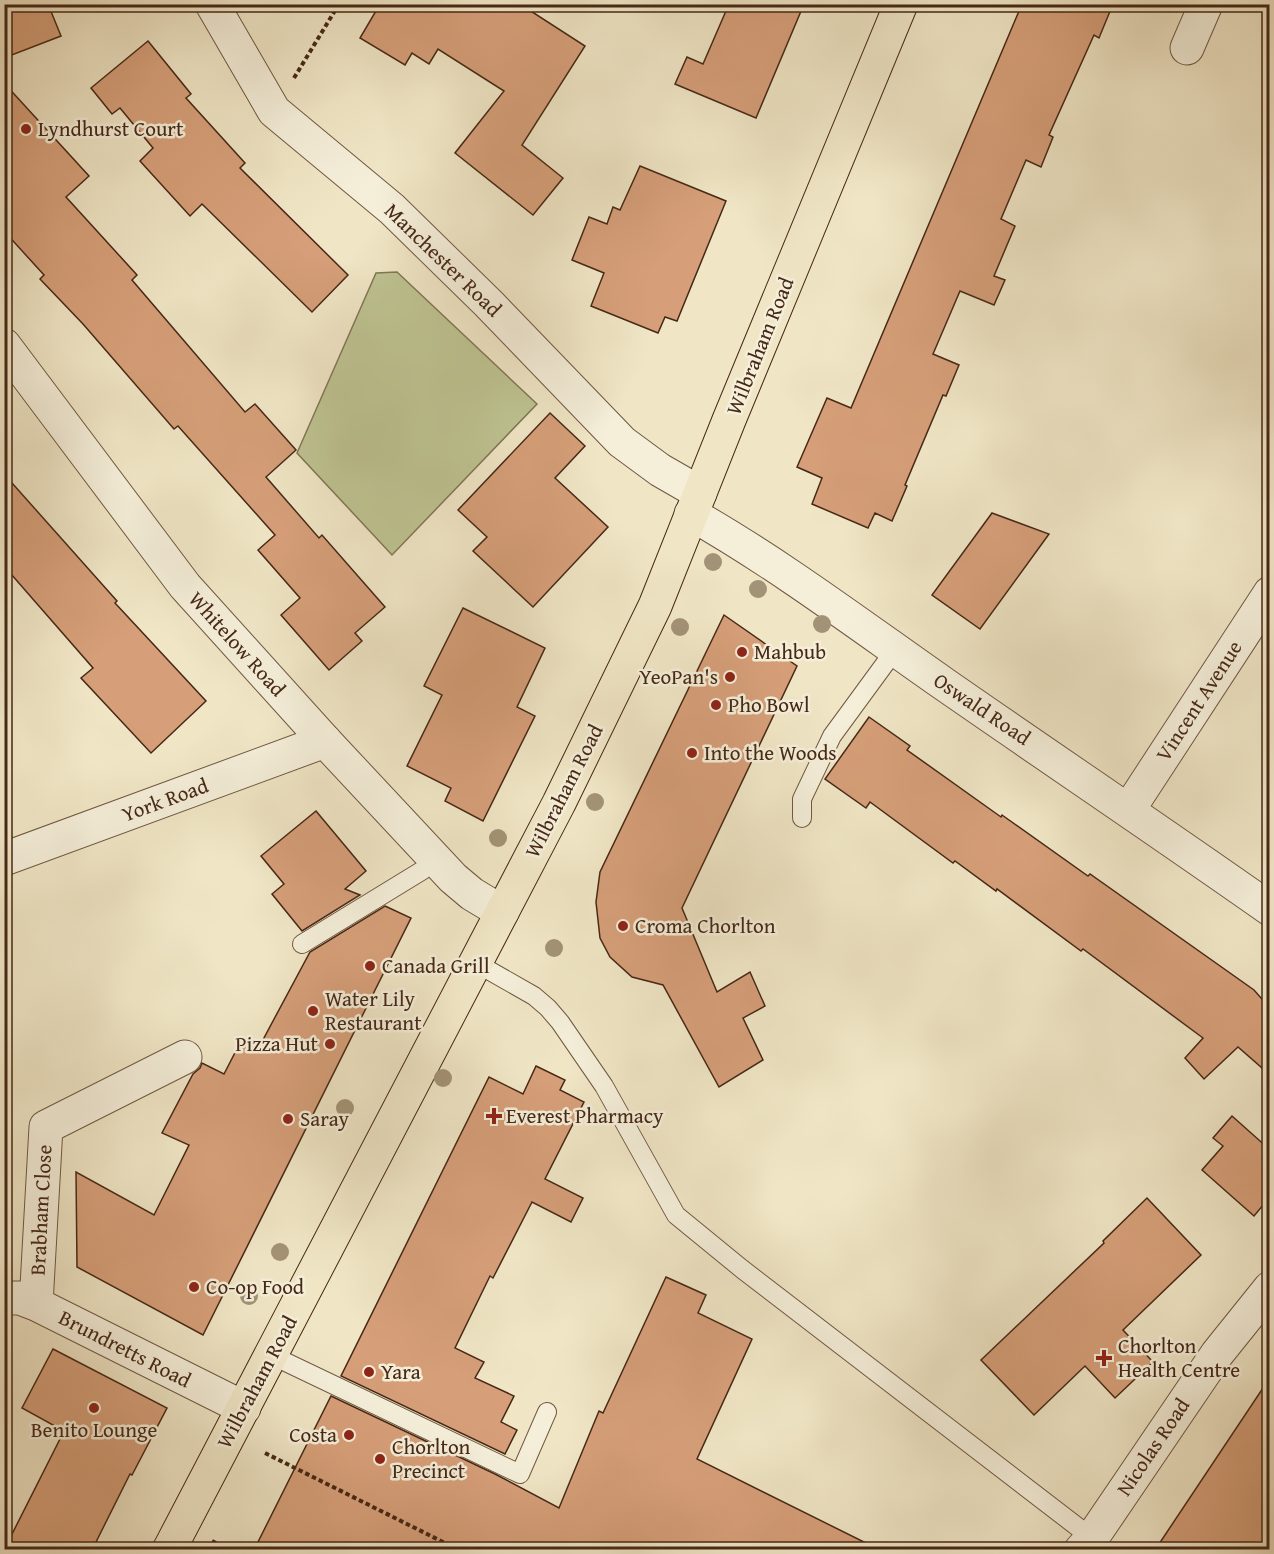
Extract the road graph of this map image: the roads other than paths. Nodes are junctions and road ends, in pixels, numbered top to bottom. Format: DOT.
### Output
graph roads {
  1 [pos="212,4"];
  2 [pos="901,4"];
  3 [pos="1206,4"];
  4 [pos="1187,48"];
  5 [pos="4,345"];
  6 [pos="696,503"];
  7 [pos="1269,593"];
  8 [pos="895,650"];
  9 [pos="325,741"];
  10 [pos="1129,809"];
  11 [pos="801,818"];
  12 [pos="434,858"];
  13 [pos="4,859"];
  14 [pos="1269,909"];
  15 [pos="502,912"];
  16 [pos="302,944"];
  17 [pos="476,963"];
  18 [pos="185,1057"];
  19 [pos="1269,1288"];
  20 [pos="20,1301"];
  21 [pos="271,1355"];
  22 [pos="244,1408"];
  23 [pos="547,1412"];
  24 [pos="1086,1544"];
  25 [pos="169,1550"];
  1 -- 6 [label="street, Manchester Road"];
  2 -- 6 [label="highway, Wilbraham Road"];
  3 -- 4 [label="street"];
  5 -- 9 [label="street, Whitelow Road"];
  6 -- 8 [label="street, Oswald Road"];
  6 -- 15 [label="highway, Wilbraham Road"];
  7 -- 10 [label="street, Vincent Avenue"];
  8 -- 10 [label="street, Oswald Road"];
  8 -- 11 [label="lane"];
  9 -- 12 [label="street, Whitelow Road"];
  9 -- 13 [label="street, York Road"];
  10 -- 14 [label="street, Oswald Road"];
  12 -- 15 [label="street, Whitelow Road"];
  12 -- 16 [label="lane"];
  15 -- 17 [label="highway, Wilbraham Road"];
  17 -- 21 [label="highway, Wilbraham Road"];
  17 -- 24 [label="lane"];
  18 -- 20 [label="street, Brabham Close"];
  19 -- 24 [label="street, Nicolas Road"];
  20 -- 22 [label="street, Brundretts Road"];
  21 -- 22 [label="highway, Wilbraham Road"];
  21 -- 23 [label="lane"];
  22 -- 25 [label="highway, Wilbraham Road"];
}
